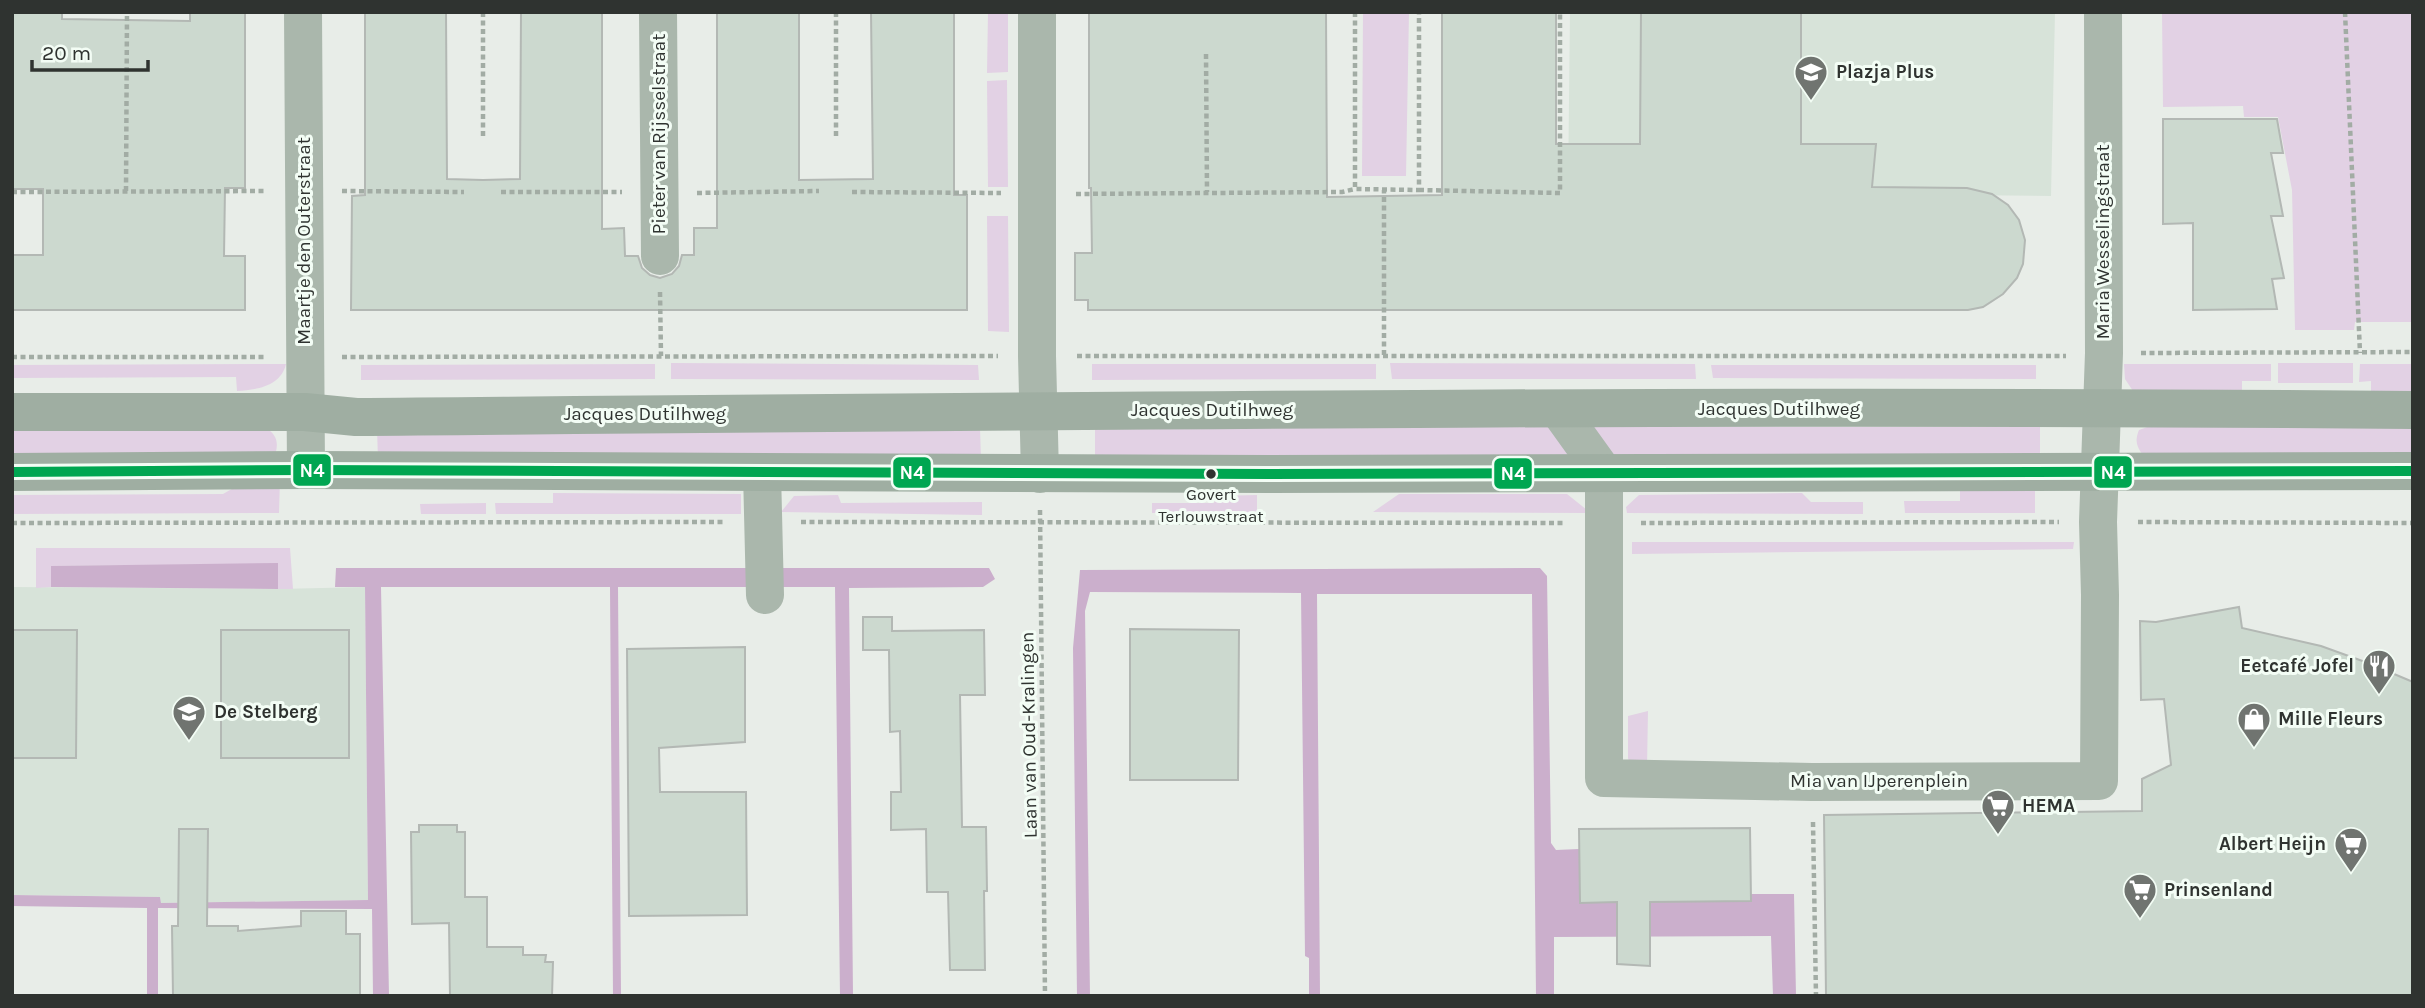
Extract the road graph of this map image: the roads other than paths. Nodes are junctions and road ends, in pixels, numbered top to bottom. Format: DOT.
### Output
graph roads {
  1 [pos="303,12"];
  2 [pos="658,12"];
  3 [pos="1037,12"];
  4 [pos="2103,12"];
  5 [pos="660,256"];
  6 [pos="2101,407"];
  7 [pos="1558,410"];
  8 [pos="2413,410"];
  9 [pos="1039,411"];
  10 [pos="12,412"];
  11 [pos="305,412"];
  12 [pos="306,470"];
  13 [pos="2099,471"];
  14 [pos="2413,471"];
  15 [pos="12,472"];
  16 [pos="762,472"];
  17 [pos="1604,473"];
  18 [pos="1040,474"];
  19 [pos="764,559"];
  1 -- 11 [label="street, Maartje den Outerstraat"];
  2 -- 5 [label="street, Pieter van Rijsselstraat"];
  3 -- 9 [label="street"];
  4 -- 6 [label="street, Maria Wesselingstraat"];
  6 -- 7 [label="main road, Jacques Dutilhweg"];
  6 -- 8 [label="main road, Jacques Dutilhweg"];
  6 -- 13 [label="street, Maria Wesselingstraat"];
  7 -- 9 [label="main road, Jacques Dutilhweg"];
  7 -- 17 [label="street"];
  9 -- 11 [label="main road, Jacques Dutilhweg"];
  9 -- 18 [label="street"];
  10 -- 11 [label="main road, Jacques Dutilhweg"];
  11 -- 12 [label="street, Maartje den Outerstraat"];
  12 -- 15 [label="main road"];
  12 -- 16 [label="main road"];
  13 -- 14 [label="main road"];
  13 -- 17 [label="main road"];
  13 -- 17 [label="street, Mia van IJperenplein"];
  16 -- 18 [label="main road"];
  16 -- 19 [label="street"];
  17 -- 18 [label="main road"];
}
